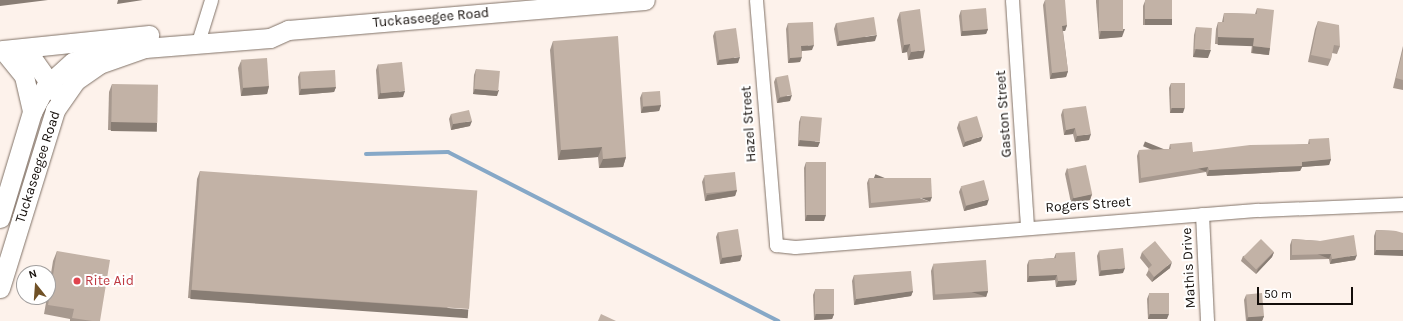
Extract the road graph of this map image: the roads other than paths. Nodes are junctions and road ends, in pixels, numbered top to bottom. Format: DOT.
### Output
graph roads {
  1 [pos="211,0"];
  2 [pos="646,0"];
  3 [pos="756,0"];
  4 [pos="1012,0"];
  5 [pos="149,35"];
  6 [pos="199,35"];
  7 [pos="7,50"];
  8 [pos="52,81"];
  9 [pos="58,105"];
  10 [pos="32,112"];
  11 [pos="1403,204"];
  12 [pos="1202,214"];
  13 [pos="0,218"];
  14 [pos="1027,226"];
  15 [pos="776,245"];
  16 [pos="0,288"];
  17 [pos="1208,321"];
  1 -- 6 [label="street"];
  2 -- 6 [label="main road, Tuckaseegee Road"];
  3 -- 15 [label="street, Hazel Street"];
  4 -- 14 [label="street, Gaston Street"];
  5 -- 6 [label="main road, Tuckaseegee Road"];
  5 -- 7 [label="main road"];
  5 -- 8 [label="main road, Tuckaseegee Road"];
  6 -- 9 [label="main road, Tuckaseegee Road"];
  7 -- 8 [label="main road"];
  7 -- 10 [label="main road"];
  8 -- 9 [label="main road"];
  8 -- 10 [label="main road, Tuckaseegee Road"];
  9 -- 16 [label="main road, Tuckaseegee Road"];
  10 -- 13 [label="main road, Tuckaseegee Road"];
  11 -- 12 [label="street, Rogers Street"];
  12 -- 14 [label="street, Rogers Street"];
  12 -- 17 [label="street, Mathis Drive"];
  14 -- 15 [label="street, Rogers Street"];
}
